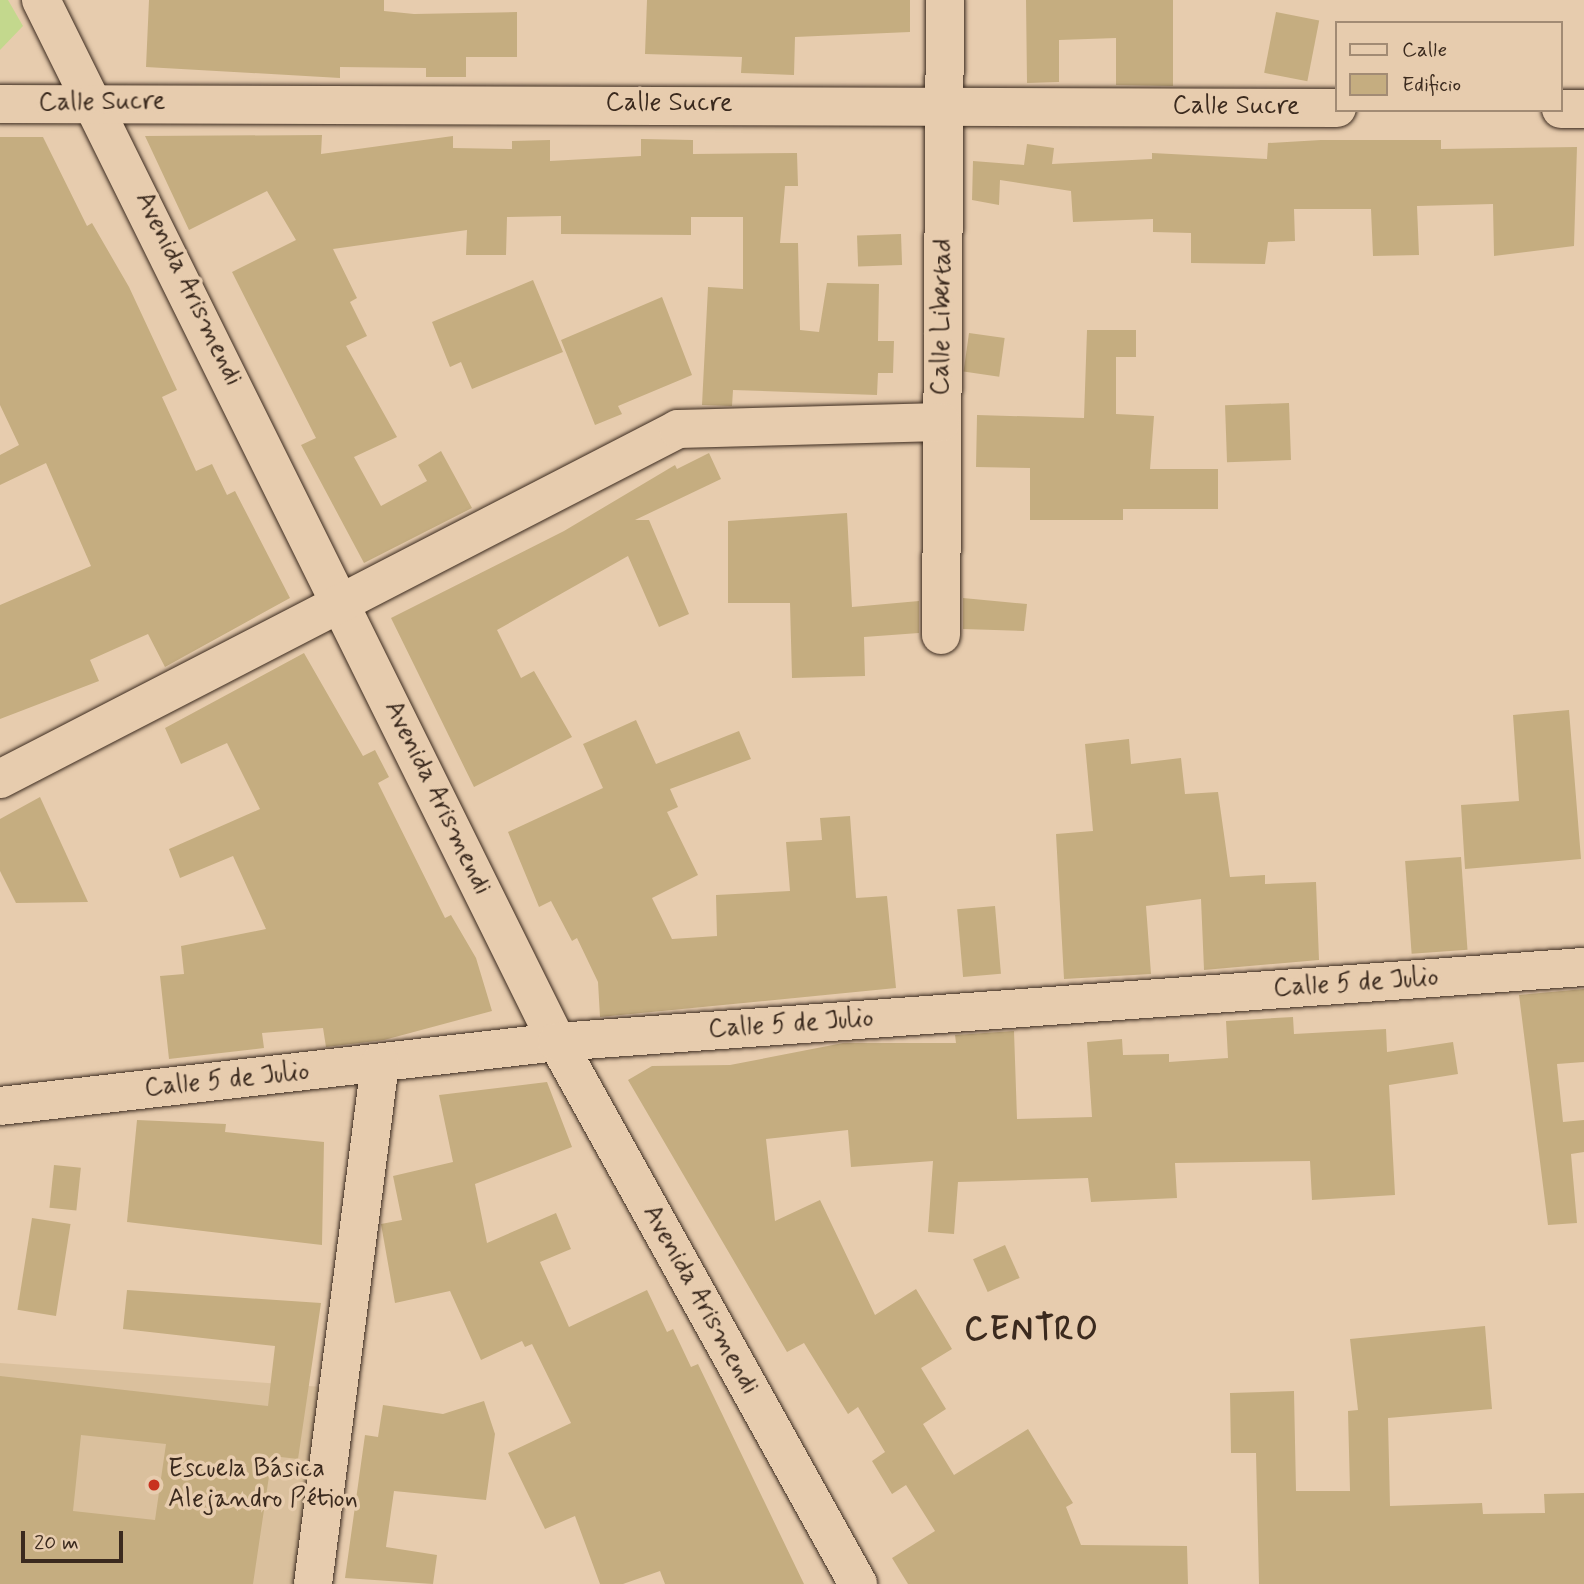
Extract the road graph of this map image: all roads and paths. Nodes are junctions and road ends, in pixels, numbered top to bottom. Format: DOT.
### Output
graph roads {
  1 [pos="41,0"];
  2 [pos="945,0"];
  3 [pos="95,102"];
  4 [pos="0,104"];
  5 [pos="947,106"];
  6 [pos="1336,108"];
  7 [pos="1563,109"];
  8 [pos="1584,109"];
  9 [pos="941,422"];
  10 [pos="343,605"];
  11 [pos="941,635"];
  12 [pos="0,779"];
  13 [pos="1584,967"];
  14 [pos="556,1042"];
  15 [pos="380,1063"];
  16 [pos="0,1106"];
  17 [pos="313,1584"];
  18 [pos="858,1584"];
  1 -- 3 [label="street, Avenida Arismendi"];
  2 -- 5 [label="street, Calle Libertad"];
  3 -- 4 [label="street, Calle Sucre"];
  3 -- 5 [label="street, Calle Sucre"];
  3 -- 10 [label="street, Avenida Arismendi"];
  5 -- 6 [label="street, Calle Sucre"];
  5 -- 9 [label="street, Calle Libertad"];
  7 -- 8 [label="street"];
  9 -- 10 [label="street"];
  9 -- 11 [label="street, Calle Libertad"];
  10 -- 12 [label="street"];
  10 -- 14 [label="street, Avenida Arismendi"];
  13 -- 14 [label="street, Calle 5 de Julio"];
  14 -- 15 [label="street, Calle 5 de Julio"];
  14 -- 18 [label="street, Avenida Arismendi"];
  15 -- 16 [label="street, Calle 5 de Julio"];
  15 -- 17 [label="street"];
}
